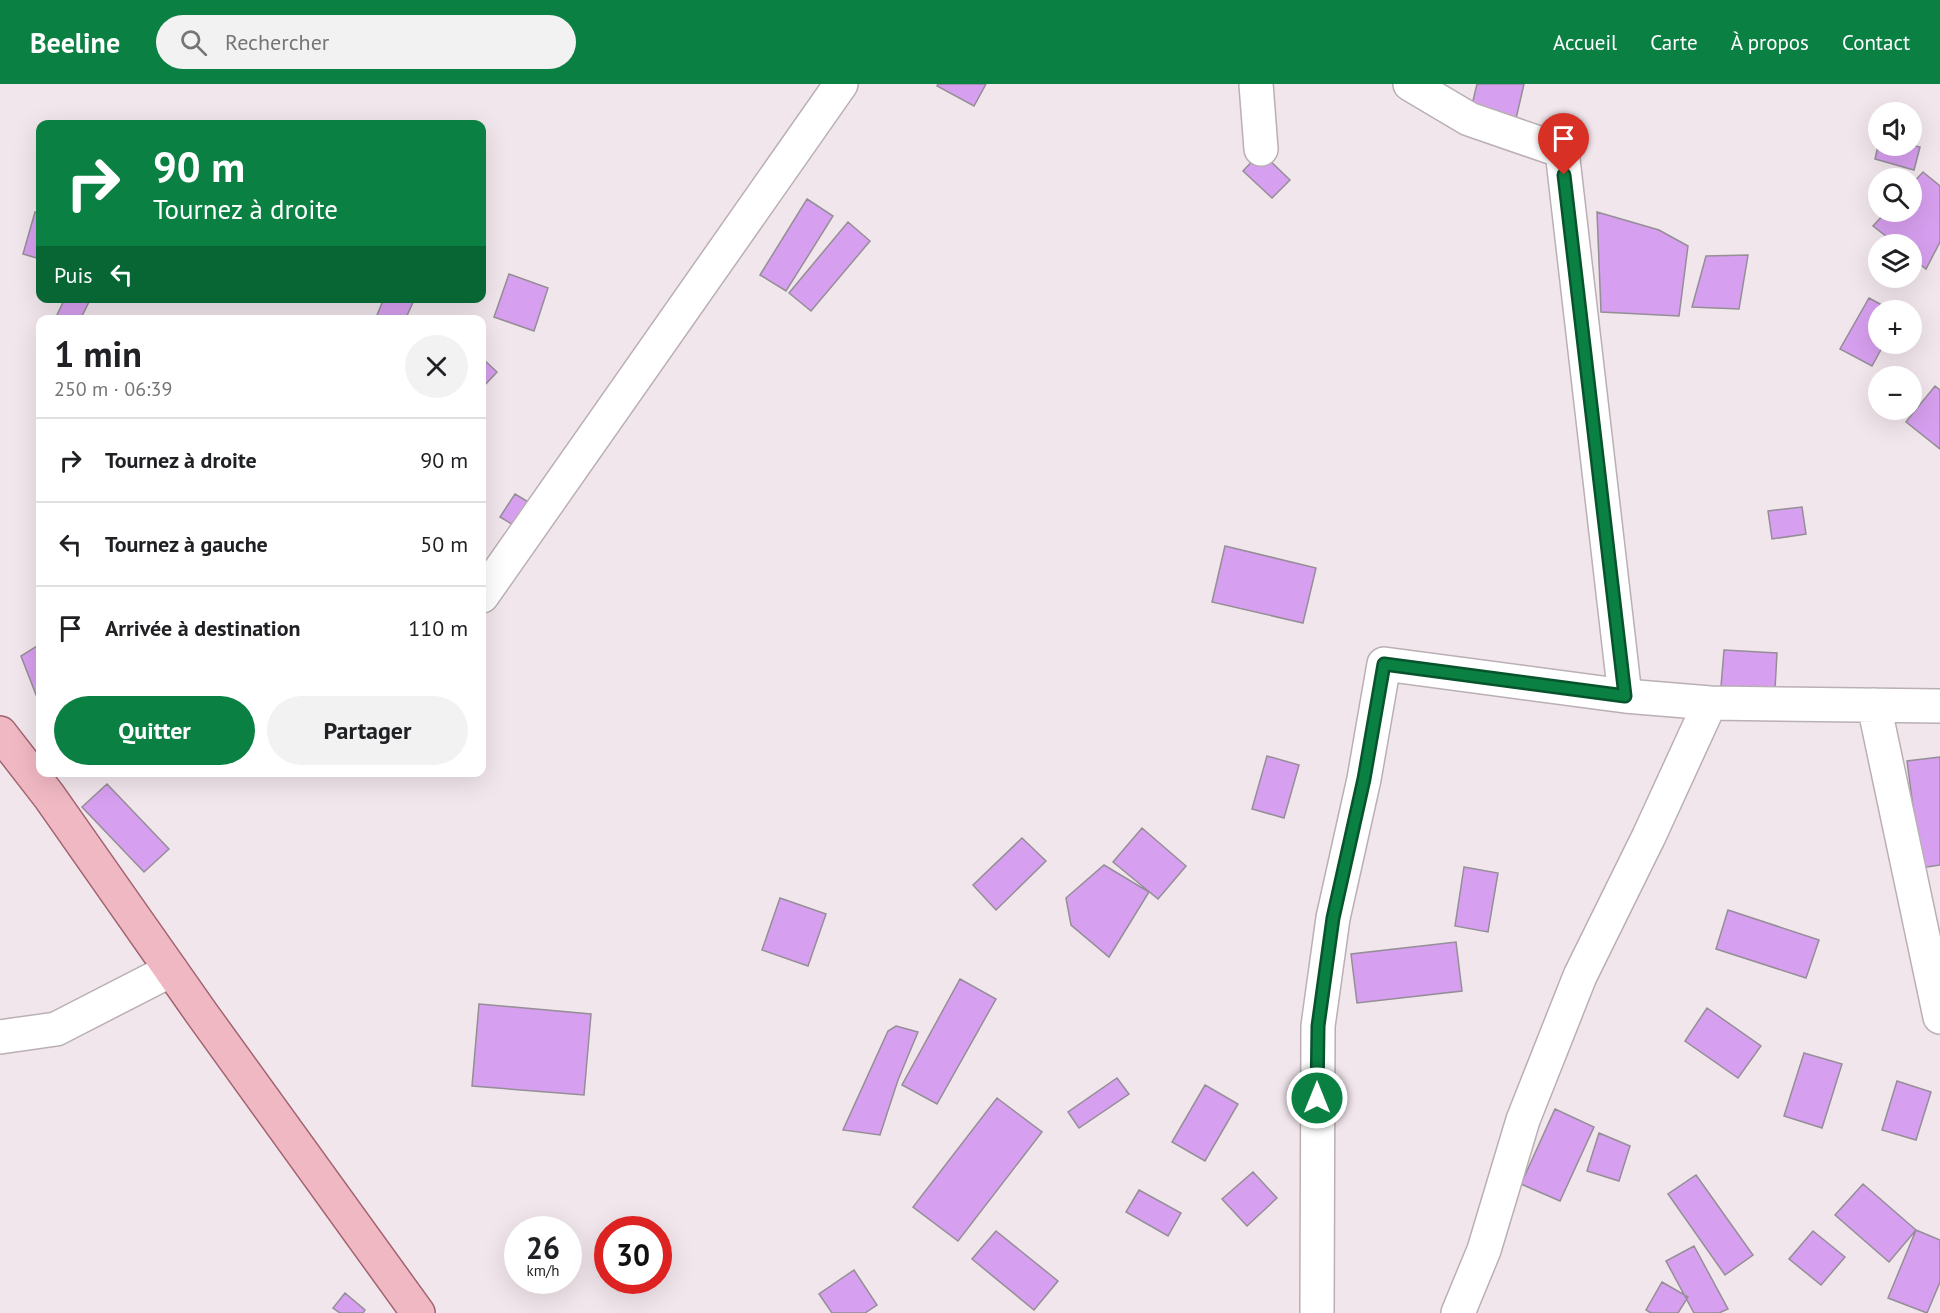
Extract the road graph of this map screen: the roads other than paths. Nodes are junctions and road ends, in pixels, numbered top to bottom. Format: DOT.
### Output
graph roads {
  1 [pos="841,84"];
  2 [pos="1256,84"];
  3 [pos="1410,84"];
  4 [pos="1261,149"];
  5 [pos="486,590"];
  6 [pos="1625,696"];
  7 [pos="1710,703"];
  8 [pos="1874,705"];
  9 [pos="1940,706"];
  10 [pos="0,733"];
  11 [pos="171,970"];
  12 [pos="1940,1017"];
  13 [pos="0,1037"];
  14 [pos="418,1313"];
  15 [pos="1317,1313"];
  16 [pos="1458,1313"];
  1 -- 5 [label="street"];
  2 -- 4 [label="street"];
  3 -- 6 [label="street"];
  6 -- 7 [label="street"];
  6 -- 15 [label="street"];
  7 -- 8 [label="street"];
  7 -- 16 [label="street"];
  8 -- 9 [label="street"];
  8 -- 12 [label="street"];
  10 -- 11 [label="main road"];
  11 -- 13 [label="street"];
  11 -- 14 [label="main road"];
}
